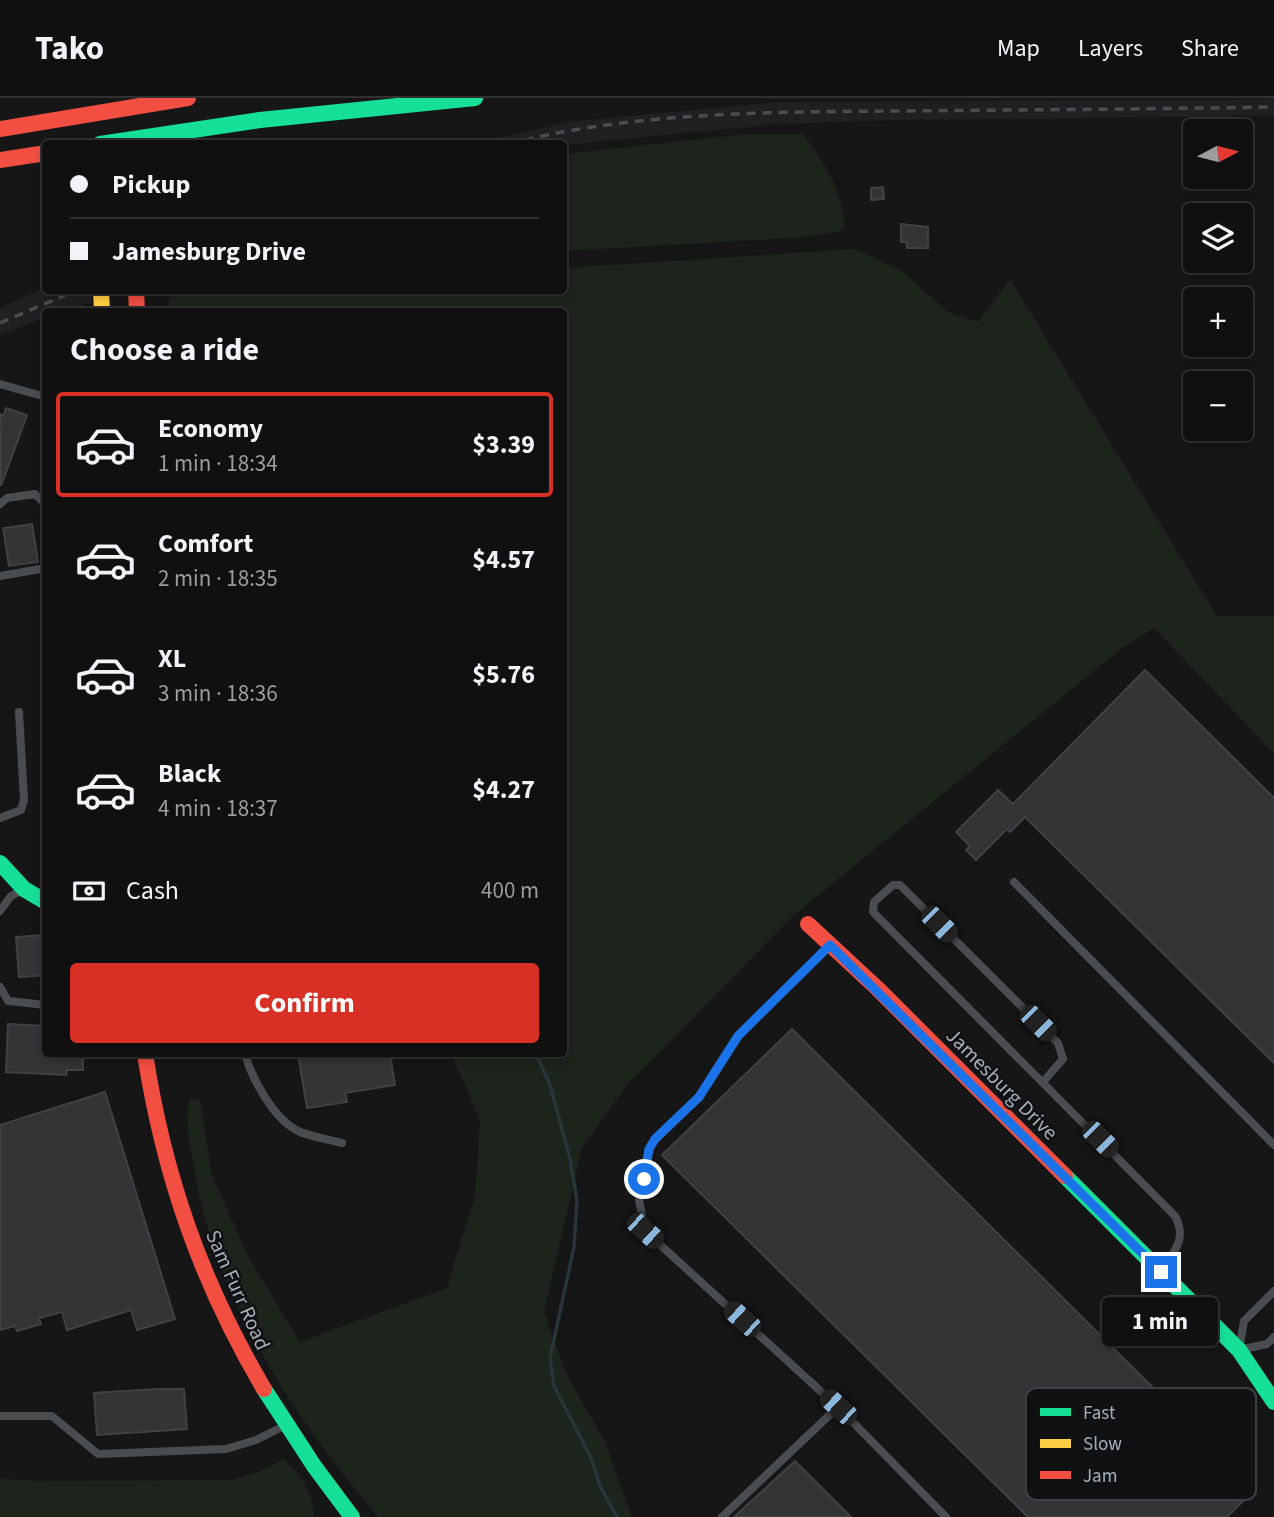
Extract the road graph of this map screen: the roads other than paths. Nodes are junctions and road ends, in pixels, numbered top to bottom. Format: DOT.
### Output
graph roads {
  1 [pos="188,98"];
  2 [pos="475,98"];
  3 [pos="131,102"];
  4 [pos="96,105"];
  5 [pos="0,129"];
  6 [pos="99,140"];
  7 [pos="132,140"];
  8 [pos="138,140"];
  9 [pos="42,154"];
  10 [pos="0,160"];
  11 [pos="0,384"];
  12 [pos="39,395"];
  13 [pos="42,501"];
  14 [pos="0,504"];
  15 [pos="42,569"];
  16 [pos="0,576"];
  17 [pos="19,712"];
  18 [pos="0,818"];
  19 [pos="0,863"];
  20 [pos="1014,882"];
  21 [pos="24,889"];
  22 [pos="42,899"];
  23 [pos="0,911"];
  24 [pos="808,924"];
  25 [pos="830,945"];
  26 [pos="0,987"];
  27 [pos="42,1005"];
  28 [pos="145,1057"];
  29 [pos="246,1057"];
  30 [pos="1043,1082"];
  31 [pos="342,1143"];
  32 [pos="1274,1145"];
  33 [pos="1161,1272"];
  34 [pos="1274,1291"];
  35 [pos="1274,1337"];
  36 [pos="1239,1350"];
  37 [pos="1274,1402"];
  38 [pos="838,1407"];
  39 [pos="0,1416"];
  40 [pos="285,1426"];
  41 [pos="352,1517"];
  42 [pos="722,1517"];
  43 [pos="946,1517"];
  1 -- 3 [label="main road"];
  2 -- 8 [label="main road"];
  3 -- 4 [label="main road"];
  3 -- 7 [label="main road"];
  4 -- 5 [label="main road"];
  4 -- 6 [label="main road"];
  9 -- 10 [label="main road"];
  11 -- 12 [label="lane"];
  13 -- 14 [label="lane"];
  15 -- 16 [label="lane"];
  17 -- 18 [label="lane"];
  19 -- 21 [label="main road"];
  20 -- 32 [label="lane"];
  21 -- 22 [label="main road"];
  21 -- 23 [label="lane"];
  24 -- 25 [label="main road, Jamesburg Drive"];
  25 -- 33 [label="main road, Jamesburg Drive"];
  25 -- 38 [label="lane"];
  26 -- 27 [label="lane"];
  28 -- 40 [label="main road, Sam Furr Road"];
  29 -- 31 [label="lane"];
  30 -- 30 [label="lane"];
  30 -- 33 [label="lane"];
  33 -- 36 [label="main road, Jamesburg Drive"];
  34 -- 36 [label="lane"];
  35 -- 36 [label="lane"];
  36 -- 37 [label="main road, Jamesburg Drive"];
  38 -- 42 [label="lane"];
  38 -- 43 [label="lane"];
  39 -- 40 [label="lane"];
  40 -- 41 [label="main road, Sam Furr Road"];
}
